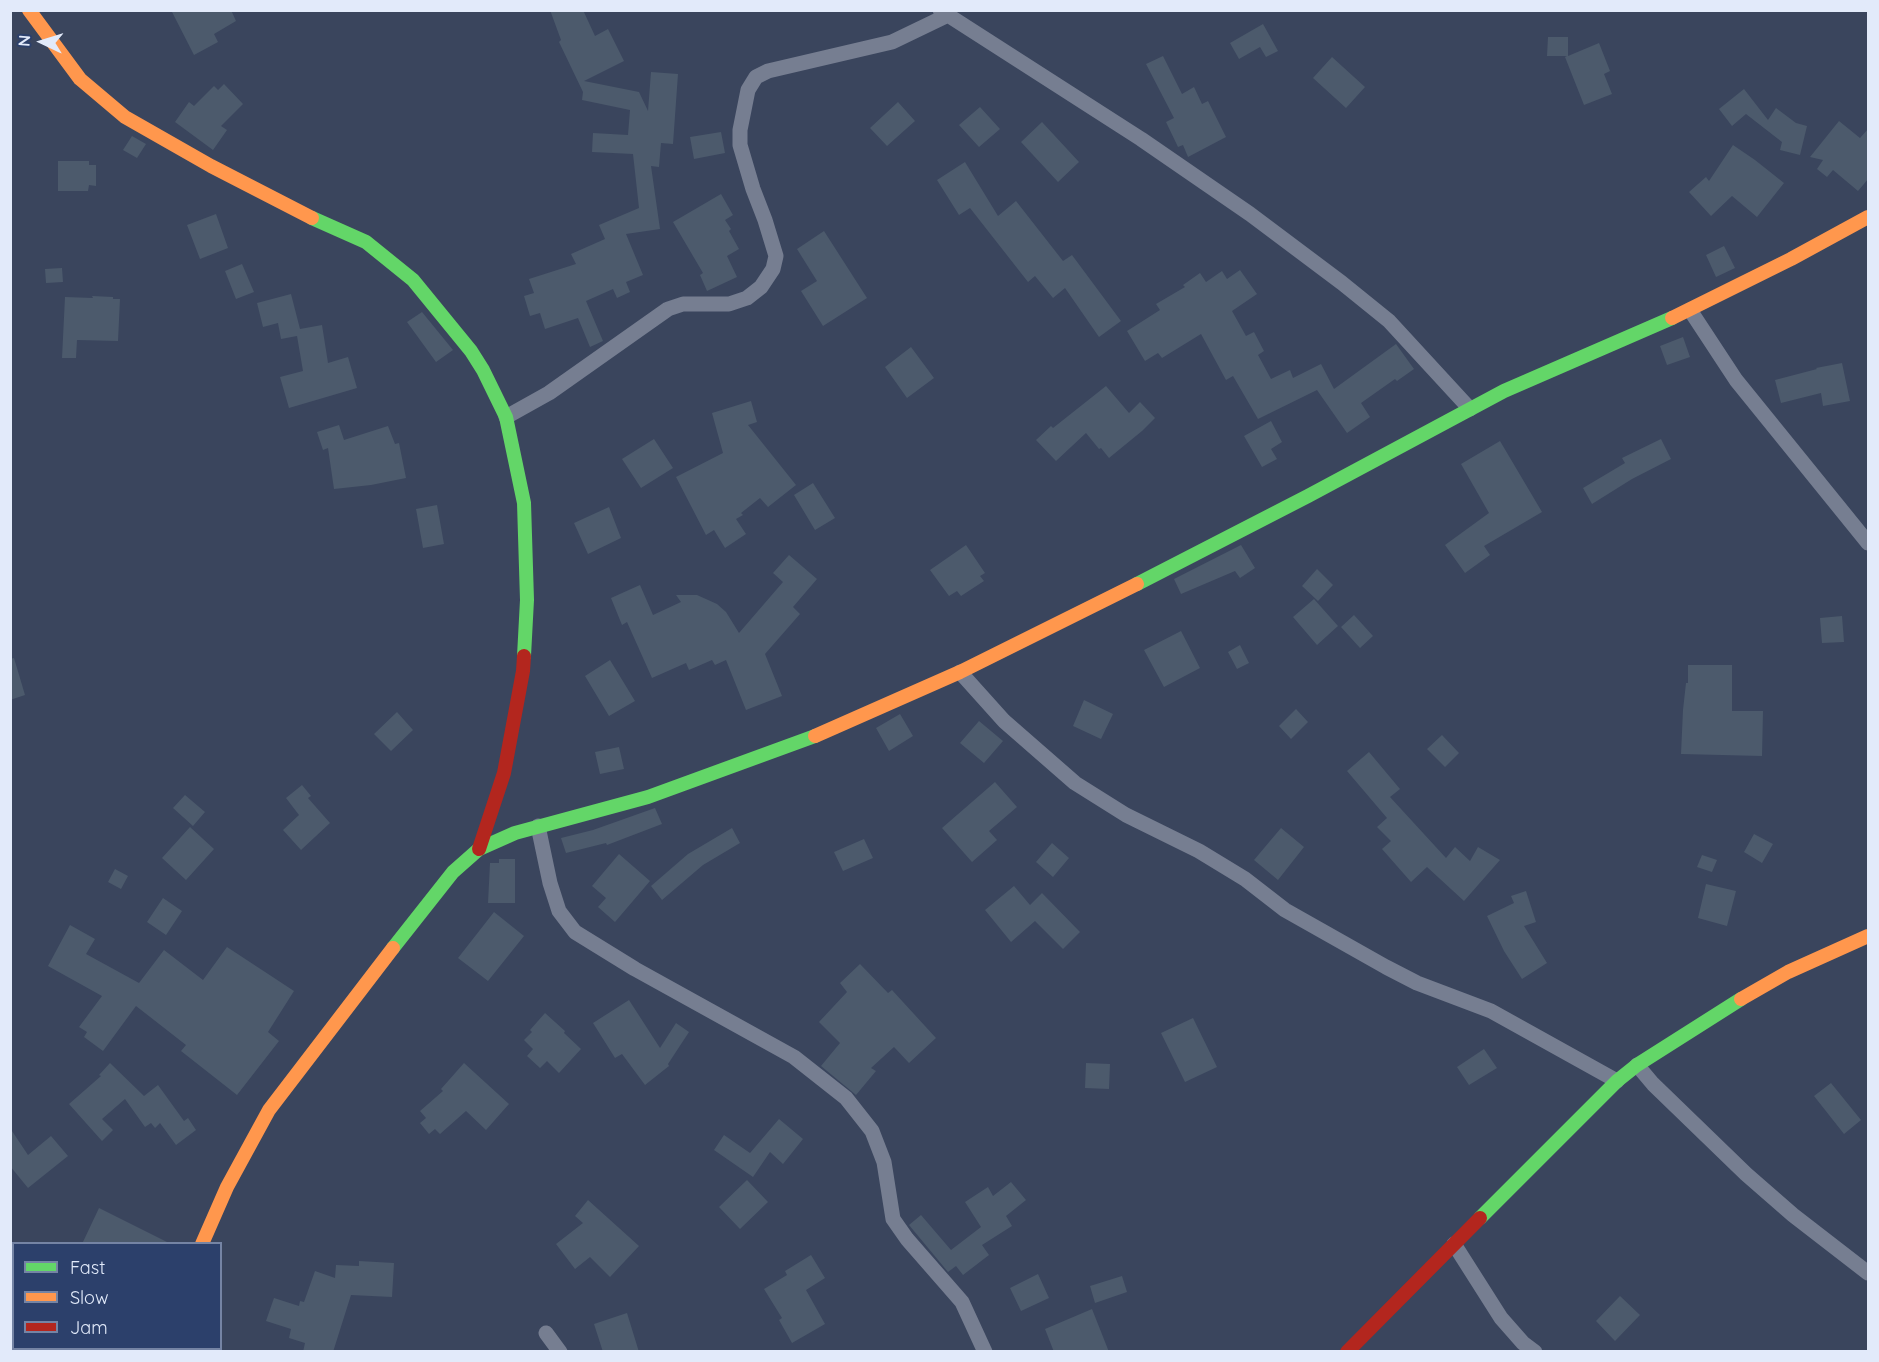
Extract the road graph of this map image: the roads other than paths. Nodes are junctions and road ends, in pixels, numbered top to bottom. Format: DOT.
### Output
graph roads {
  1 [pos="29,10"];
  2 [pos="943,13"];
  3 [pos="1869,217"];
  4 [pos="1690,310"];
  5 [pos="1470,409"];
  6 [pos="506,417"];
  7 [pos="1869,543"];
  8 [pos="960,672"];
  9 [pos="538,826"];
  10 [pos="479,849"];
  11 [pos="1869,936"];
  12 [pos="1637,1065"];
  13 [pos="1617,1081"];
  14 [pos="203,1242"];
  15 [pos="1454,1244"];
  16 [pos="1869,1273"];
  17 [pos="546,1333"];
  18 [pos="560,1352"];
  19 [pos="985,1352"];
  20 [pos="1347,1352"];
  21 [pos="1535,1352"];
  1 -- 6 [label="street"];
  2 -- 5 [label="street"];
  2 -- 6 [label="street"];
  3 -- 4 [label="street"];
  4 -- 5 [label="street"];
  4 -- 7 [label="street"];
  5 -- 8 [label="street"];
  6 -- 10 [label="street"];
  8 -- 9 [label="street"];
  8 -- 13 [label="street"];
  9 -- 10 [label="street"];
  9 -- 19 [label="street"];
  10 -- 14 [label="street"];
  11 -- 12 [label="street"];
  12 -- 13 [label="street"];
  12 -- 16 [label="street"];
  13 -- 15 [label="street"];
  15 -- 20 [label="street"];
  15 -- 21 [label="street"];
  17 -- 18 [label="street"];
}
